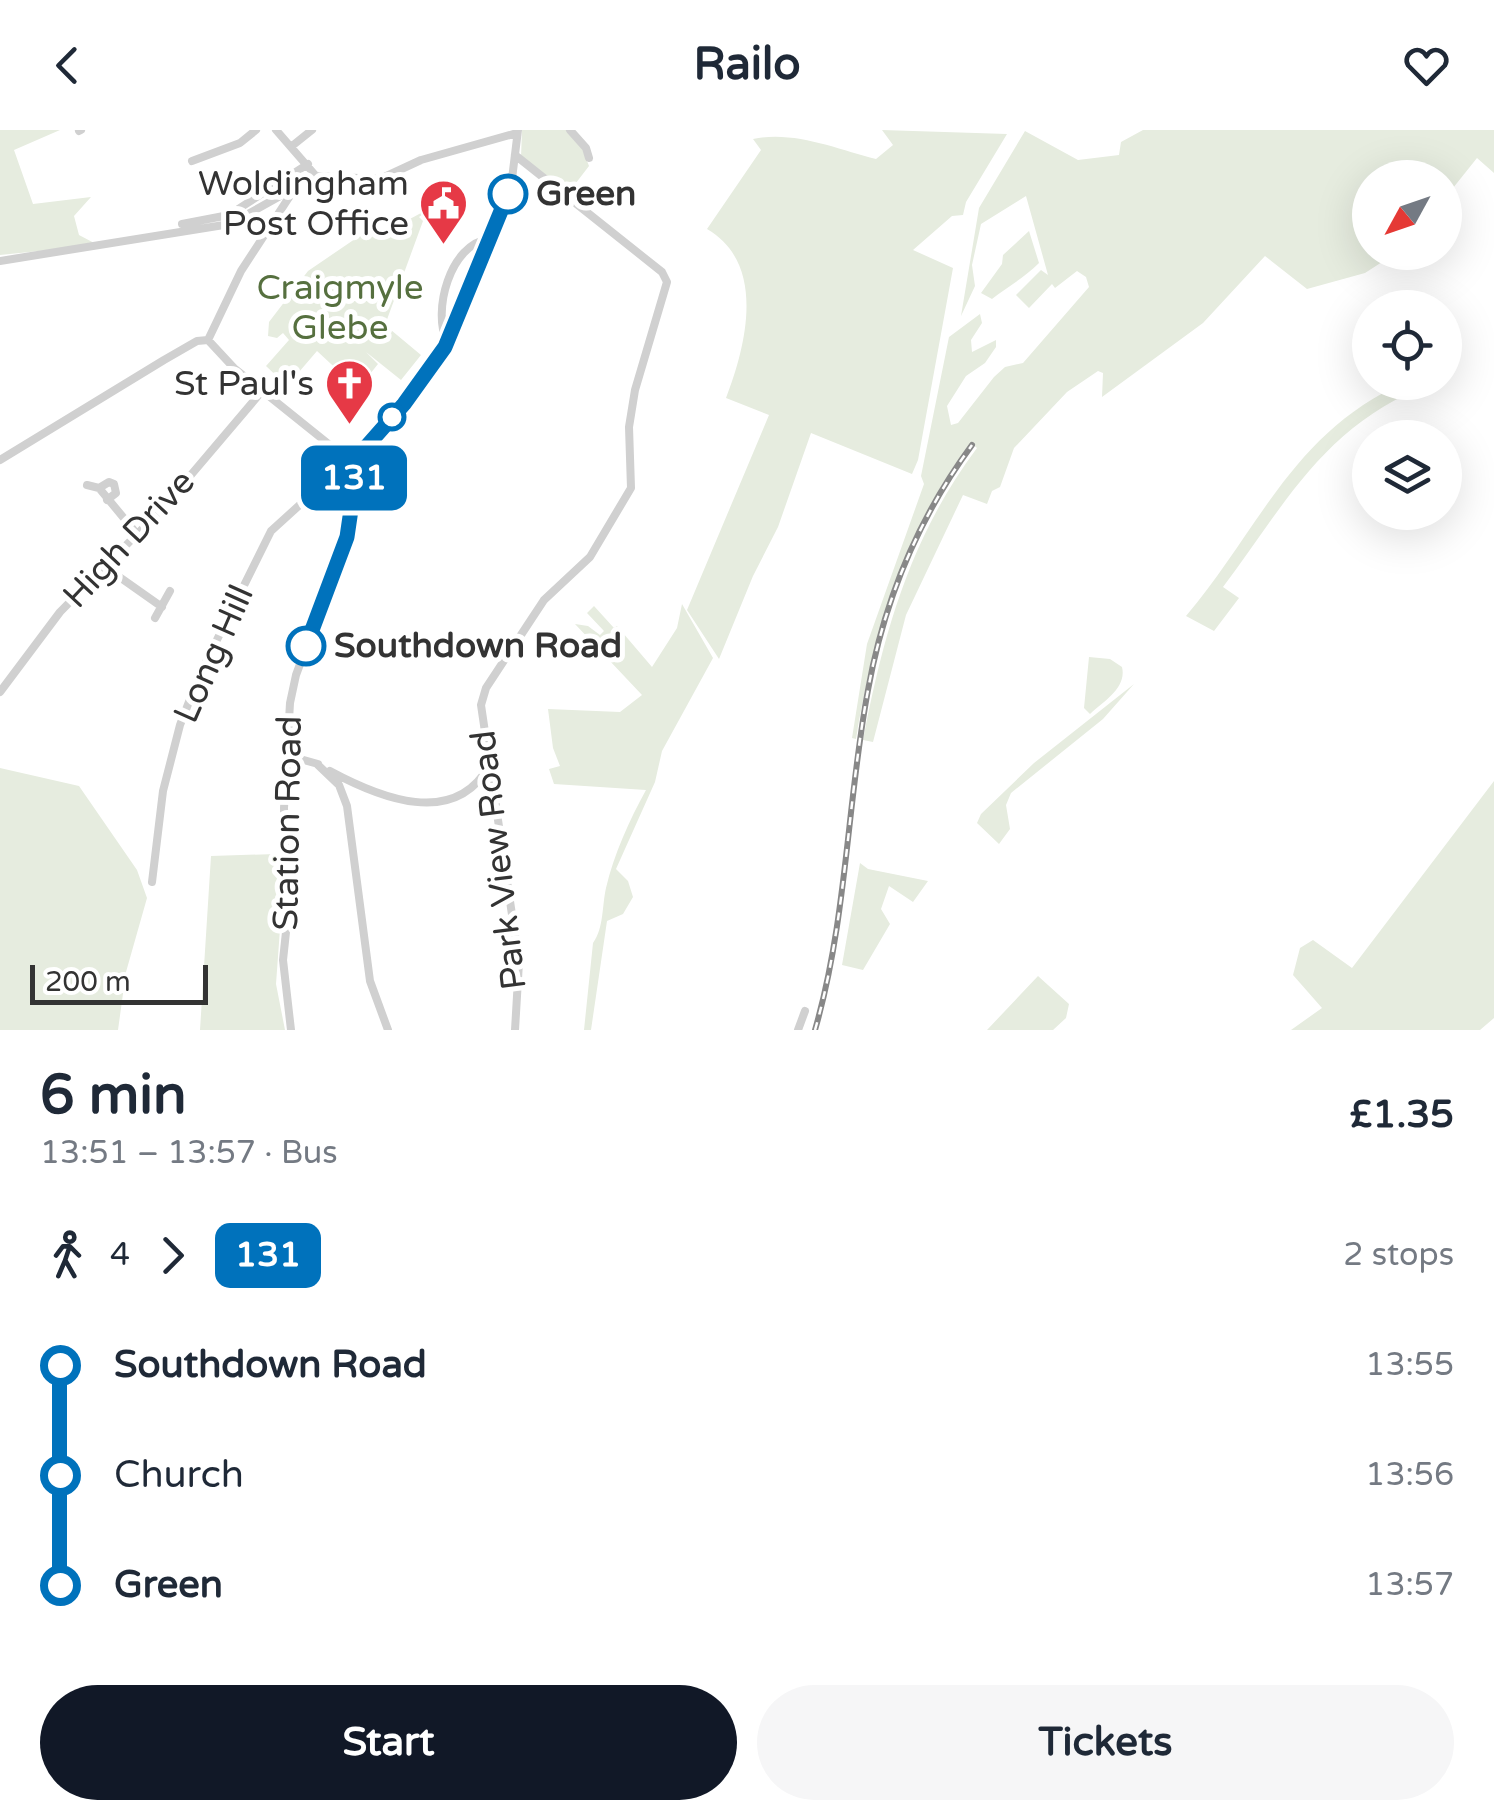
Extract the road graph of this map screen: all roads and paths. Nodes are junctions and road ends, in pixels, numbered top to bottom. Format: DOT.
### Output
graph roads {
  1 [pos="256,130"];
  2 [pos="276,130"];
  3 [pos="312,130"];
  4 [pos="570,130"];
  5 [pos="518,131"];
  6 [pos="292,146"];
  7 [pos="515,156"];
  8 [pos="589,158"];
  9 [pos="192,160"];
  10 [pos="308,164"];
  11 [pos="316,176"];
  12 [pos="297,185"];
  13 [pos="182,224"];
  14 [pos="489,239"];
  15 [pos="0,261"];
  16 [pos="208,340"];
  17 [pos="448,342"];
  18 [pos="263,390"];
  19 [pos="0,460"];
  20 [pos="352,462"];
  21 [pos="87,485"];
  22 [pos="99,488"];
  23 [pos="107,500"];
  24 [pos="137,534"];
  25 [pos="108,563"];
  26 [pos="170,591"];
  27 [pos="162,607"];
  28 [pos="155,618"];
  29 [pos="0,692"];
  30 [pos="286,755"];
  31 [pos="317,764"];
  32 [pos="489,766"];
  33 [pos="152,882"];
  34 [pos="805,1011"];
  35 [pos="290,1030"];
  36 [pos="388,1030"];
  37 [pos="515,1030"];
  38 [pos="798,1030"];
  1 -- 9 [label="street"];
  2 -- 6 [label="street"];
  3 -- 6 [label="street"];
  4 -- 8 [label="street"];
  5 -- 7 [label="street, Station Road"];
  5 -- 11 [label="street"];
  6 -- 10 [label="street"];
  7 -- 14 [label="street, Station Road"];
  7 -- 32 [label="street, Park View Road"];
  10 -- 11 [label="street"];
  10 -- 13 [label="street"];
  11 -- 12 [label="street"];
  12 -- 15 [label="street"];
  12 -- 16 [label="street"];
  14 -- 17 [label="street, Station Road"];
  14 -- 17 [label="street"];
  16 -- 18 [label="street"];
  16 -- 19 [label="street"];
  17 -- 20 [label="street, Station Road"];
  18 -- 20 [label="street"];
  18 -- 24 [label="street, High Drive"];
  20 -- 30 [label="street, Station Road"];
  20 -- 33 [label="street, Long Hill"];
  21 -- 22 [label="street"];
  22 -- 23 [label="street"];
  22 -- 23 [label="street"];
  23 -- 24 [label="street"];
  24 -- 25 [label="street, High Drive"];
  25 -- 27 [label="street"];
  25 -- 29 [label="street, High Drive"];
  26 -- 27 [label="street"];
  27 -- 28 [label="street"];
  30 -- 31 [label="street"];
  30 -- 35 [label="street, Station Road"];
  31 -- 32 [label="street"];
  31 -- 36 [label="street"];
  32 -- 37 [label="street, Park View Road"];
  34 -- 38 [label="street"];
}
